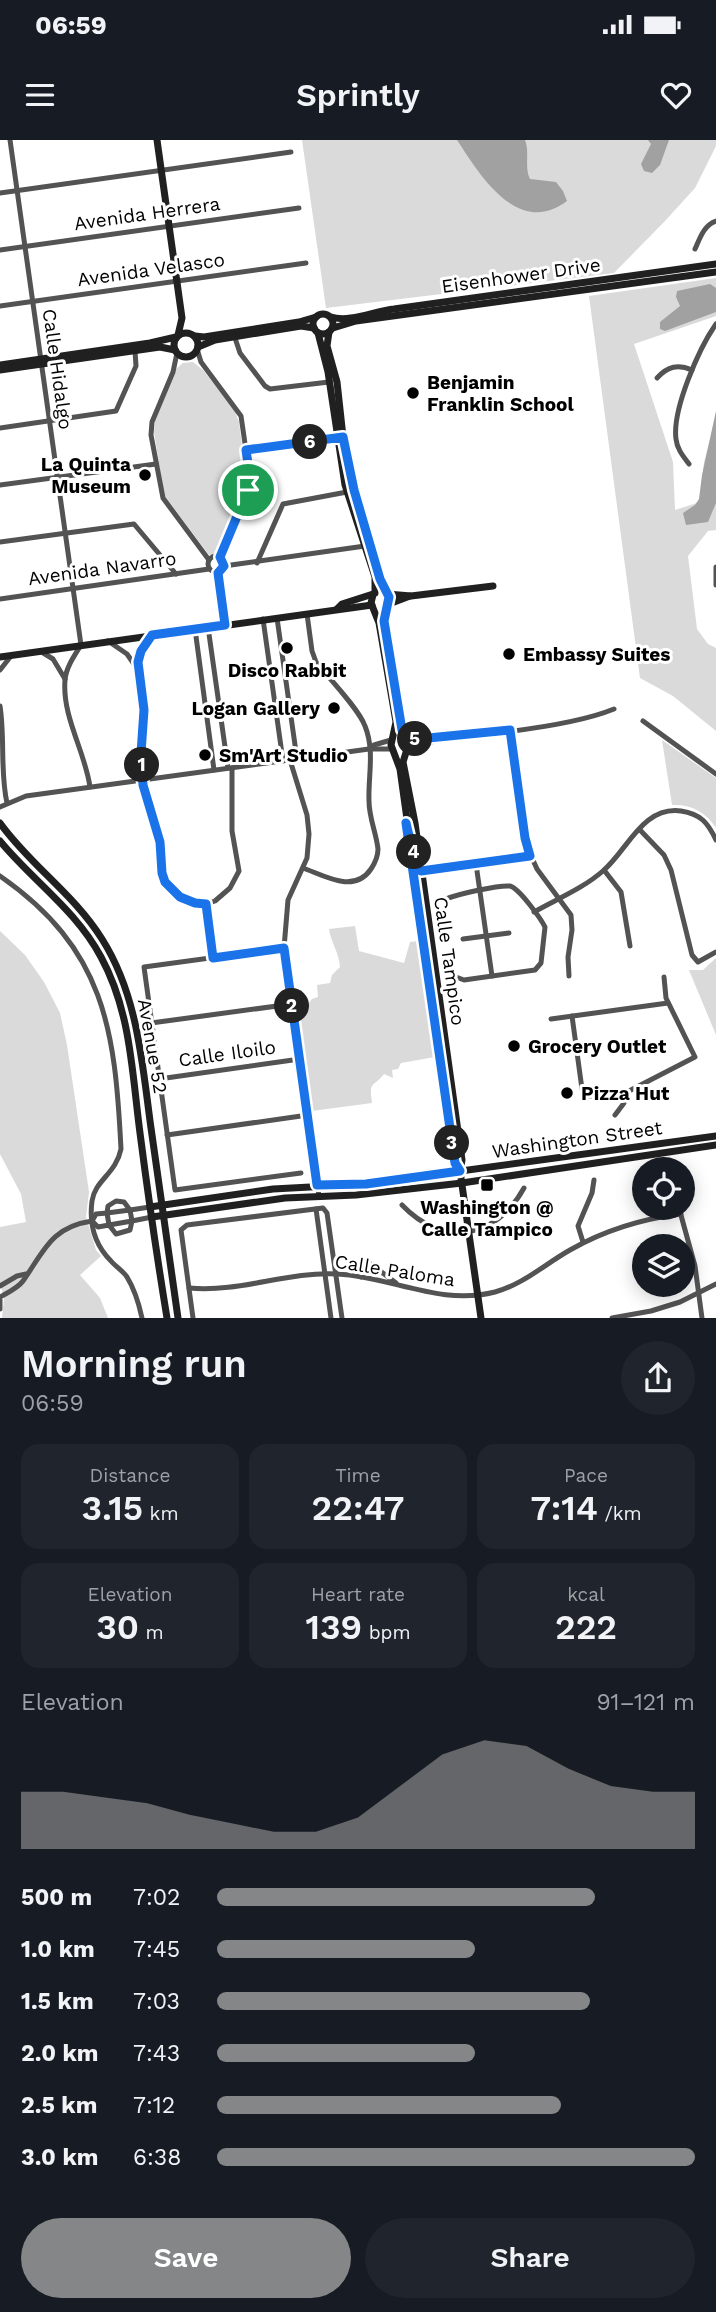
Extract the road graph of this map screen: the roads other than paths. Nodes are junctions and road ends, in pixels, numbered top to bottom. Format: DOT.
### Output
graph roads {
  1 [pos="10,140"];
  2 [pos="157,140"];
  3 [pos="291,152"];
  4 [pos="161,170"];
  5 [pos="18,191"];
  6 [pos="0,193"];
  7 [pos="299,208"];
  8 [pos="716,221"];
  9 [pos="169,226"];
  10 [pos="25,246"];
  11 [pos="695,249"];
  12 [pos="0,250"];
  13 [pos="306,263"];
  14 [pos="716,264"];
  15 [pos="716,272"];
  16 [pos="619,281"];
  17 [pos="177,282"];
  18 [pos="594,284"];
  19 [pos="540,287"];
  20 [pos="510,300"];
  21 [pos="33,302"];
  22 [pos="0,306"];
  23 [pos="404,307"];
  24 [pos="395,316"];
  25 [pos="316,317"];
  26 [pos="331,317"];
  27 [pos="182,318"];
  28 [pos="716,324"];
  29 [pos="316,330"];
  30 [pos="331,330"];
  31 [pos="192,334"];
  32 [pos="234,334"];
  33 [pos="177,336"];
  34 [pos="198,348"];
  35 [pos="135,351"];
  36 [pos="176,352"];
  37 [pos="41,362"];
  38 [pos="0,365"];
  39 [pos="0,370"];
  40 [pos="692,370"];
  41 [pos="657,378"];
  42 [pos="329,382"];
  43 [pos="50,421"];
  44 [pos="0,428"];
  45 [pos="340,437"];
  46 [pos="246,450"];
  47 [pos="156,464"];
  48 [pos="689,464"];
  49 [pos="58,477"];
  50 [pos="0,485"];
  51 [pos="347,492"];
  52 [pos="65,533"];
  53 [pos="0,542"];
  54 [pos="365,546"];
  55 [pos="220,557"];
  56 [pos="209,560"];
  57 [pos="257,563"];
  58 [pos="224,566"];
  59 [pos="716,567"];
  60 [pos="209,569"];
  61 [pos="218,573"];
  62 [pos="176,574"];
  63 [pos="716,585"];
  64 [pos="494,586"];
  65 [pos="73,588"];
  66 [pos="386,593"];
  67 [pos="374,594"];
  68 [pos="411,596"];
  69 [pos="0,598"];
  70 [pos="388,605"];
  71 [pos="373,606"];
  72 [pos="337,608"];
  73 [pos="307,614"];
  74 [pos="277,618"];
  75 [pos="263,619"];
  76 [pos="225,625"];
  77 [pos="208,627"];
  78 [pos="195,629"];
  79 [pos="152,635"];
  80 [pos="107,641"];
  81 [pos="81,645"];
  82 [pos="40,651"];
  83 [pos="12,655"];
  84 [pos="0,657"];
  85 [pos="0,670"];
  86 [pos="138,671"];
  87 [pos="65,679"];
  88 [pos="0,706"];
  89 [pos="614,709"];
  90 [pos="643,721"];
  91 [pos="510,730"];
  92 [pos="456,736"];
  93 [pos="407,737"];
  94 [pos="392,739"];
  95 [pos="369,749"];
  96 [pos="408,749"];
  97 [pos="393,750"];
  98 [pos="290,760"];
  99 [pos="230,768"];
  100 [pos="214,770"];
  101 [pos="716,774"];
  102 [pos="143,780"];
  103 [pos="90,787"];
  104 [pos="7,803"];
  105 [pos="0,807"];
  106 [pos="0,823"];
  107 [pos="406,823"];
  108 [pos="640,830"];
  109 [pos="716,840"];
  110 [pos="0,841"];
  111 [pos="530,856"];
  112 [pos="476,864"];
  113 [pos="303,868"];
  114 [pos="604,870"];
  115 [pos="421,871"];
  116 [pos="0,876"];
  117 [pos="480,891"];
  118 [pos="559,898"];
  119 [pos="446,899"];
  120 [pos="206,904"];
  121 [pos="534,912"];
  122 [pos="509,933"];
  123 [pos="485,936"];
  124 [pos="463,939"];
  125 [pos="630,946"];
  126 [pos="284,948"];
  127 [pos="716,952"];
  128 [pos="213,958"];
  129 [pos="456,976"];
  130 [pos="492,976"];
  131 [pos="569,976"];
  132 [pos="664,978"];
  133 [pos="292,1003"];
  134 [pos="668,1003"];
  135 [pos="572,1016"];
  136 [pos="551,1019"];
  137 [pos="151,1023"];
  138 [pos="300,1059"];
  139 [pos="159,1079"];
  140 [pos="623,1092"];
  141 [pos="308,1115"];
  142 [pos="615,1115"];
  143 [pos="167,1135"];
  144 [pos="716,1136"];
  145 [pos="716,1145"];
  146 [pos="460,1171"];
  147 [pos="301,1173"];
  148 [pos="594,1180"];
  149 [pos="462,1183"];
  150 [pos="317,1185"];
  151 [pos="524,1188"];
  152 [pos="319,1196"];
  153 [pos="402,1205"];
  154 [pos="162,1206"];
  155 [pos="150,1207"];
  156 [pos="316,1209"];
  157 [pos="130,1210"];
  158 [pos="107,1213"];
  159 [pos="164,1215"];
  160 [pos="152,1217"];
  161 [pos="643,1220"];
  162 [pos="682,1220"];
  163 [pos="92,1221"];
  164 [pos="132,1221"];
  165 [pos="108,1225"];
  166 [pos="468,1231"];
  167 [pos="583,1242"];
  168 [pos="325,1274"];
  169 [pos="335,1274"];
  170 [pos="26,1275"];
  171 [pos="361,1277"];
  172 [pos="716,1284"];
  173 [pos="0,1286"];
  174 [pos="401,1287"];
  175 [pos="189,1288"];
  176 [pos="699,1292"];
  177 [pos="478,1295"];
  178 [pos="0,1299"];
  179 [pos="0,1309"];
  180 [pos="142,1318"];
  181 [pos="167,1318"];
  182 [pos="178,1318"];
  183 [pos="193,1318"];
  184 [pos="331,1318"];
  185 [pos="342,1318"];
  186 [pos="481,1318"];
  187 [pos="612,1318"];
  188 [pos="702,1318"];
  1 -- 5 [label="street, Calle Hidalgo"];
  2 -- 4 [label="main road"];
  3 -- 4 [label="street"];
  4 -- 5 [label="street"];
  4 -- 9 [label="main road"];
  5 -- 6 [label="street"];
  5 -- 10 [label="street, Calle Hidalgo"];
  7 -- 9 [label="street, Avenida Herrera"];
  8 -- 11 [label="street"];
  9 -- 10 [label="street, Avenida Herrera"];
  9 -- 17 [label="main road"];
  10 -- 12 [label="street, Avenida Herrera"];
  10 -- 21 [label="street, Calle Hidalgo"];
  13 -- 17 [label="street, Avenida Velasco"];
  14 -- 16 [label="main road, Eisenhower Drive"];
  15 -- 16 [label="main road, Eisenhower Drive"];
  16 -- 18 [label="main road, Eisenhower Drive"];
  17 -- 21 [label="street, Avenida Velasco"];
  17 -- 27 [label="main road"];
  18 -- 19 [label="main road, Eisenhower Drive"];
  18 -- 20 [label="main road, Eisenhower Drive"];
  19 -- 20 [label="main road"];
  19 -- 23 [label="main road, Eisenhower Drive"];
  20 -- 24 [label="main road, Eisenhower Drive"];
  21 -- 22 [label="street, Avenida Velasco"];
  21 -- 37 [label="street, Calle Hidalgo"];
  23 -- 24 [label="main road"];
  23 -- 26 [label="main road, Eisenhower Drive"];
  24 -- 30 [label="main road, Eisenhower Drive"];
  25 -- 26 [label="main road, Eisenhower Drive"];
  25 -- 29 [label="main road"];
  25 -- 32 [label="main road, Eisenhower Drive"];
  26 -- 30 [label="main road"];
  27 -- 31 [label="main road"];
  27 -- 33 [label="main road"];
  28 -- 40 [label="street"];
  29 -- 30 [label="main road, Eisenhower Drive"];
  29 -- 32 [label="main road, Eisenhower Drive"];
  29 -- 42 [label="main road, Calle Tampico"];
  30 -- 45 [label="main road, Calle Tampico"];
  31 -- 32 [label="main road, Eisenhower Drive"];
  31 -- 33 [label="main road, Eisenhower Drive"];
  31 -- 34 [label="main road"];
  32 -- 34 [label="main road, Eisenhower Drive"];
  32 -- 42 [label="street"];
  33 -- 36 [label="main road"];
  33 -- 37 [label="main road, Eisenhower Drive"];
  34 -- 36 [label="main road, Eisenhower Drive"];
  34 -- 46 [label="street"];
  35 -- 36 [label="main road, Eisenhower Drive"];
  35 -- 37 [label="main road, Eisenhower Drive"];
  35 -- 43 [label="street"];
  36 -- 47 [label="street"];
  37 -- 38 [label="main road, Eisenhower Drive"];
  37 -- 39 [label="main road, Eisenhower Drive"];
  37 -- 43 [label="street, Calle Hidalgo"];
  40 -- 41 [label="street"];
  40 -- 48 [label="street"];
  42 -- 45 [label="main road, Calle Tampico"];
  43 -- 44 [label="street"];
  43 -- 49 [label="street, Calle Hidalgo"];
  45 -- 46 [label="street"];
  45 -- 51 [label="main road, Calle Tampico"];
  45 -- 66 [label="main road, Calle Tampico"];
  46 -- 55 [label="street"];
  47 -- 49 [label="street"];
  47 -- 56 [label="street"];
  49 -- 50 [label="street"];
  49 -- 52 [label="street, Calle Hidalgo"];
  51 -- 54 [label="main road, Calle Tampico"];
  51 -- 57 [label="street"];
  52 -- 53 [label="street"];
  52 -- 62 [label="street"];
  52 -- 65 [label="street, Calle Hidalgo"];
  54 -- 57 [label="street"];
  54 -- 67 [label="main road, Calle Tampico"];
  55 -- 56 [label="street"];
  55 -- 58 [label="street"];
  56 -- 60 [label="street"];
  57 -- 58 [label="street"];
  58 -- 61 [label="street"];
  59 -- 63 [label="street"];
  60 -- 61 [label="street"];
  60 -- 62 [label="street, Avenida Navarro"];
  61 -- 76 [label="street"];
  62 -- 65 [label="street, Avenida Navarro"];
  64 -- 68 [label="main road"];
  65 -- 69 [label="street, Avenida Navarro"];
  65 -- 81 [label="street, Calle Hidalgo"];
  66 -- 67 [label="main road"];
  66 -- 68 [label="main road"];
  66 -- 70 [label="main road, Calle Tampico"];
  67 -- 71 [label="main road, Calle Tampico"];
  67 -- 72 [label="main road"];
  68 -- 70 [label="main road"];
  70 -- 71 [label="main road"];
  70 -- 93 [label="main road, Calle Tampico"];
  71 -- 72 [label="main road"];
  71 -- 94 [label="main road, Calle Tampico"];
  72 -- 73 [label="main road"];
  73 -- 74 [label="main road"];
  73 -- 95 [label="street"];
  74 -- 75 [label="main road"];
  74 -- 98 [label="street"];
  75 -- 76 [label="main road"];
  75 -- 98 [label="street"];
  76 -- 77 [label="main road"];
  77 -- 78 [label="main road"];
  77 -- 99 [label="street"];
  78 -- 79 [label="main road"];
  78 -- 100 [label="street"];
  79 -- 80 [label="main road"];
  79 -- 86 [label="street"];
  80 -- 81 [label="main road"];
  80 -- 86 [label="street"];
  81 -- 82 [label="main road"];
  81 -- 87 [label="street"];
  82 -- 83 [label="main road"];
  82 -- 87 [label="street"];
  83 -- 84 [label="main road"];
  83 -- 85 [label="street"];
  86 -- 102 [label="street"];
  87 -- 103 [label="street"];
  88 -- 104 [label="street"];
  89 -- 91 [label="street"];
  90 -- 101 [label="street"];
  91 -- 92 [label="street"];
  91 -- 111 [label="street"];
  92 -- 93 [label="street"];
  92 -- 96 [label="street"];
  93 -- 94 [label="main road"];
  93 -- 96 [label="main road, Calle Tampico"];
  94 -- 95 [label="street"];
  94 -- 97 [label="main road, Calle Tampico"];
  95 -- 97 [label="street"];
  95 -- 98 [label="street"];
  95 -- 113 [label="street"];
  96 -- 97 [label="main road"];
  96 -- 115 [label="main road, Calle Tampico"];
  97 -- 107 [label="main road, Calle Tampico"];
  98 -- 99 [label="street"];
  98 -- 113 [label="street"];
  99 -- 100 [label="street"];
  99 -- 120 [label="street"];
  100 -- 102 [label="street"];
  102 -- 103 [label="street"];
  102 -- 120 [label="street"];
  103 -- 104 [label="street"];
  104 -- 105 [label="street"];
  106 -- 154 [label="main road, Avenue 52"];
  107 -- 115 [label="main road"];
  107 -- 146 [label="main road, Calle Tampico"];
  108 -- 109 [label="street"];
  108 -- 114 [label="street"];
  108 -- 127 [label="street"];
  110 -- 155 [label="main road, Avenue 52"];
  111 -- 112 [label="street"];
  111 -- 118 [label="street"];
  112 -- 115 [label="street"];
  112 -- 117 [label="street"];
  113 -- 126 [label="street"];
  114 -- 118 [label="street"];
  114 -- 125 [label="street"];
  115 -- 146 [label="main road, Calle Tampico"];
  116 -- 163 [label="street"];
  117 -- 119 [label="street"];
  117 -- 121 [label="street"];
  117 -- 123 [label="street"];
  118 -- 121 [label="street"];
  118 -- 131 [label="street"];
  120 -- 128 [label="street"];
  121 -- 130 [label="street"];
  122 -- 123 [label="street"];
  123 -- 124 [label="street"];
  123 -- 130 [label="street"];
  126 -- 128 [label="street"];
  126 -- 133 [label="street"];
  128 -- 137 [label="street"];
  129 -- 130 [label="street"];
  132 -- 134 [label="street"];
  133 -- 137 [label="street"];
  133 -- 138 [label="street"];
  134 -- 135 [label="street"];
  134 -- 140 [label="street"];
  135 -- 136 [label="street"];
  135 -- 140 [label="street"];
  137 -- 139 [label="street"];
  138 -- 139 [label="street, Calle Iloilo"];
  138 -- 141 [label="street"];
  139 -- 143 [label="street"];
  140 -- 142 [label="street"];
  141 -- 143 [label="street"];
  141 -- 150 [label="street"];
  143 -- 147 [label="street"];
  144 -- 146 [label="main road, Washington Street"];
  145 -- 149 [label="main road, Washington Street"];
  146 -- 149 [label="main road, Calle Tampico"];
  146 -- 150 [label="main road, Washington Street"];
  148 -- 167 [label="street"];
  149 -- 152 [label="main road, Washington Street"];
  149 -- 166 [label="main road, Calle Tampico"];
  150 -- 152 [label="street"];
  150 -- 154 [label="main road, Washington Street"];
  151 -- 166 [label="street"];
  152 -- 159 [label="main road, Washington Street"];
  153 -- 166 [label="street"];
  154 -- 155 [label="main road, Washington Street"];
  154 -- 159 [label="main road, Avenue 52"];
  155 -- 157 [label="street"];
  155 -- 160 [label="main road, Avenue 52"];
  156 -- 168 [label="street"];
  156 -- 169 [label="street"];
  156 -- 175 [label="street"];
  157 -- 158 [label="street"];
  157 -- 158 [label="street"];
  157 -- 164 [label="street"];
  158 -- 163 [label="street"];
  158 -- 165 [label="street"];
  159 -- 160 [label="main road, Washington Street"];
  159 -- 182 [label="main road, Avenue 52"];
  160 -- 164 [label="street"];
  160 -- 181 [label="main road, Avenue 52"];
  161 -- 167 [label="street, Calle Paloma"];
  162 -- 176 [label="street"];
  163 -- 165 [label="street"];
  163 -- 170 [label="street"];
  163 -- 180 [label="street"];
  164 -- 165 [label="street"];
  164 -- 165 [label="street"];
  166 -- 177 [label="main road, Calle Tampico"];
  167 -- 177 [label="street, Calle Paloma"];
  168 -- 169 [label="street, Calle Paloma"];
  168 -- 175 [label="street, Calle Paloma"];
  168 -- 184 [label="street"];
  169 -- 171 [label="street, Calle Paloma"];
  169 -- 185 [label="street"];
  170 -- 173 [label="street"];
  170 -- 178 [label="street"];
  171 -- 174 [label="street, Calle Paloma"];
  171 -- 174 [label="street"];
  172 -- 176 [label="street"];
  174 -- 177 [label="street, Calle Paloma"];
  175 -- 183 [label="street"];
  176 -- 187 [label="street"];
  176 -- 188 [label="street"];
  177 -- 186 [label="main road, Calle Tampico"];
  178 -- 179 [label="street"];
}
